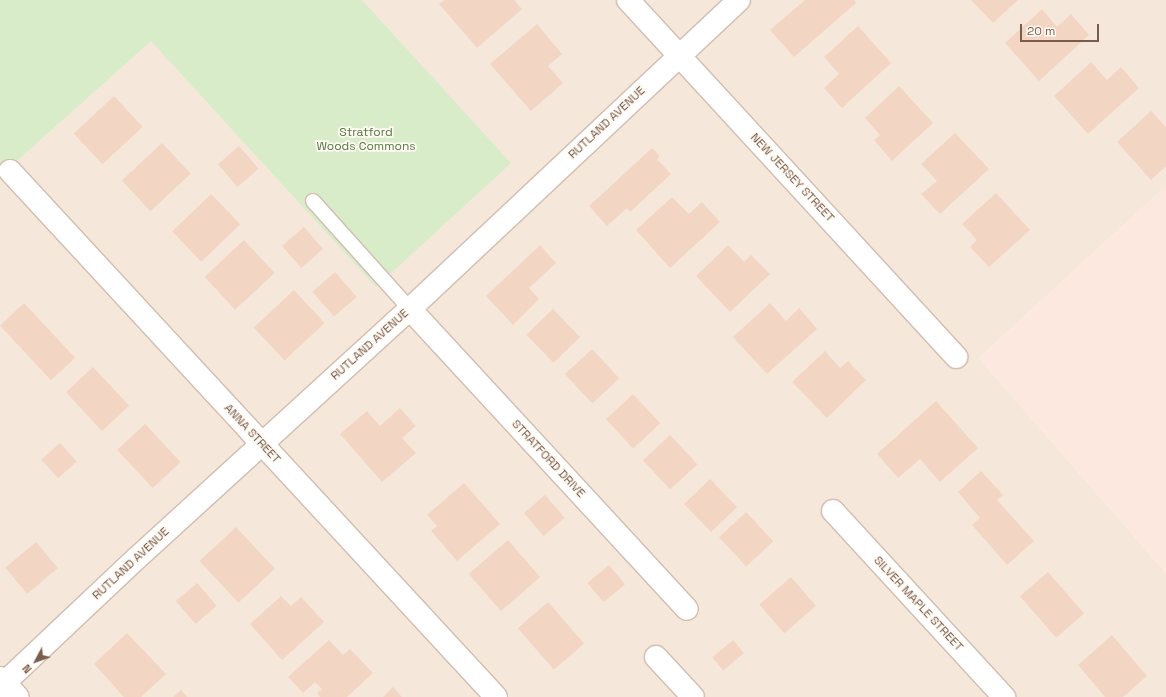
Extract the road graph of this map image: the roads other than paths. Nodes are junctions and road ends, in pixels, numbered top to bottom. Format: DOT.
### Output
graph roads {
  1 [pos="628,0"];
  2 [pos="738,0"];
  3 [pos="679,56"];
  4 [pos="10,171"];
  5 [pos="313,201"];
  6 [pos="410,309"];
  7 [pos="956,356"];
  8 [pos="261,444"];
  9 [pos="833,511"];
  10 [pos="687,609"];
  11 [pos="656,657"];
  12 [pos="6,686"];
  13 [pos="496,697"];
  14 [pos="693,697"];
  15 [pos="1004,697"];
  1 -- 3 [label="street, NEW JERSEY STREET"];
  2 -- 3 [label="street, RUTLAND AVENUE"];
  3 -- 6 [label="street, RUTLAND AVENUE"];
  3 -- 7 [label="street, NEW JERSEY STREET"];
  4 -- 8 [label="street, ANNA STREET"];
  5 -- 6 [label="lane"];
  6 -- 8 [label="street, RUTLAND AVENUE"];
  6 -- 10 [label="street, STRATFORD DRIVE"];
  8 -- 12 [label="street, RUTLAND AVENUE"];
  8 -- 13 [label="street, ANNA STREET"];
  9 -- 15 [label="street, SILVER MAPLE STREET"];
  11 -- 14 [label="street"];
}
